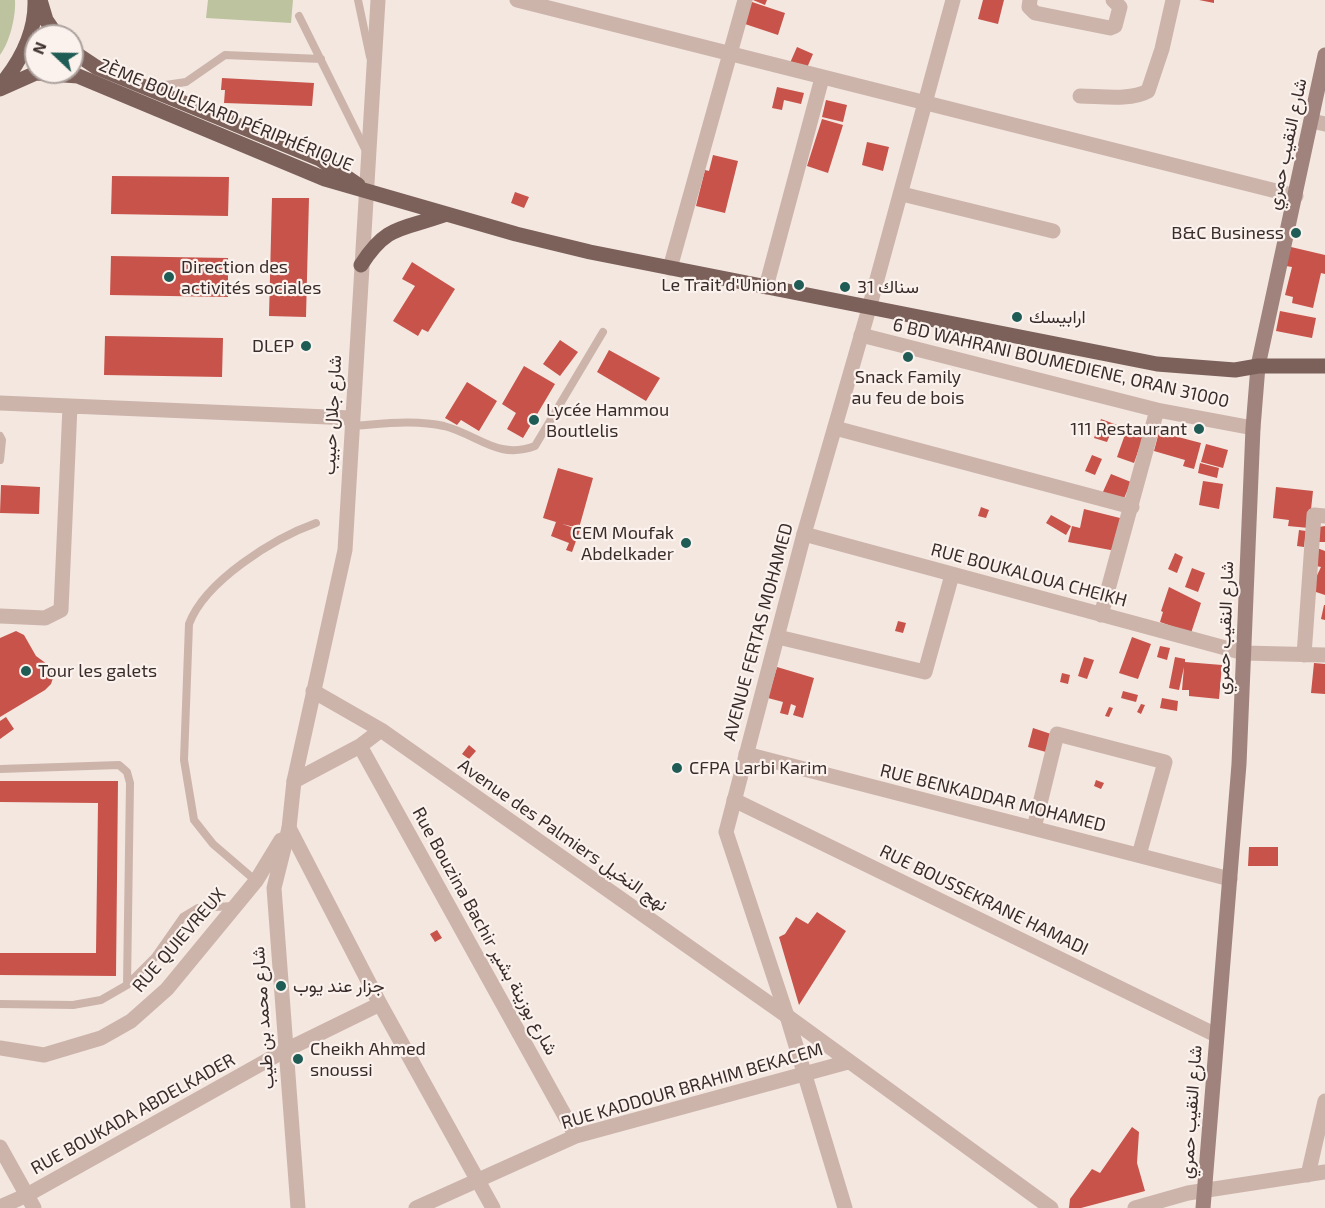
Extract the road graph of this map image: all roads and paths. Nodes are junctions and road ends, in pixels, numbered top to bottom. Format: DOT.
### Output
graph roads {
  1 [pos="35,0"];
  2 [pos="39,0"];
  3 [pos="358,0"];
  4 [pos="378,0"];
  5 [pos="517,0"];
  6 [pos="746,0"];
  7 [pos="953,0"];
  8 [pos="1030,0"];
  9 [pos="1113,0"];
  10 [pos="1173,0"];
  11 [pos="299,16"];
  12 [pos="49,24"];
  13 [pos="729,53"];
  14 [pos="1325,55"];
  15 [pos="84,59"];
  16 [pos="321,59"];
  17 [pos="374,78"];
  18 [pos="822,78"];
  19 [pos="0,87"];
  20 [pos="147,88"];
  21 [pos="1080,96"];
  22 [pos="927,102"];
  23 [pos="1318,122"];
  24 [pos="369,156"];
  25 [pos="366,191"];
  26 [pos="902,194"];
  27 [pos="1296,196"];
  28 [pos="444,215"];
  29 [pos="1053,231"];
  30 [pos="361,265"];
  31 [pos="670,268"];
  32 [pos="766,286"];
  33 [pos="870,305"];
  34 [pos="603,332"];
  35 [pos="861,335"];
  36 [pos="1258,366"];
  37 [pos="1325,366"];
  38 [pos="0,403"];
  39 [pos="70,406"];
  40 [pos="1158,410"];
  41 [pos="351,422"];
  42 [pos="835,428"];
  43 [pos="1253,428"];
  44 [pos="0,436"];
  45 [pos="0,460"];
  46 [pos="1132,507"];
  47 [pos="1325,516"];
  48 [pos="316,523"];
  49 [pos="804,534"];
  50 [pos="952,575"];
  51 [pos="1101,615"];
  52 [pos="0,616"];
  53 [pos="778,637"];
  54 [pos="1244,653"];
  55 [pos="1304,655"];
  56 [pos="1325,655"];
  57 [pos="313,691"];
  58 [pos="381,730"];
  59 [pos="360,746"];
  60 [pos="746,754"];
  61 [pos="0,769"];
  62 [pos="294,781"];
  63 [pos="734,800"];
  64 [pos="289,828"];
  65 [pos="1034,828"];
  66 [pos="1139,855"];
  67 [pos="1230,879"];
  68 [pos="256,881"];
  69 [pos="235,906"];
  70 [pos="127,985"];
  71 [pos="0,1004"];
  72 [pos="380,1004"];
  73 [pos="787,1016"];
  74 [pos="1216,1035"];
  75 [pos="0,1048"];
  76 [pos="284,1052"];
  77 [pos="849,1062"];
  78 [pos="804,1074"];
  79 [pos="1325,1101"];
  80 [pos="576,1136"];
  81 [pos="0,1147"];
  82 [pos="1325,1172"];
  83 [pos="1308,1175"];
  84 [pos="478,1180"];
  85 [pos="1205,1191"];
  86 [pos="30,1202"];
  87 [pos="0,1207"];
  88 [pos="298,1208"];
  89 [pos="416,1208"];
  90 [pos="493,1208"];
  91 [pos="845,1208"];
  92 [pos="1051,1208"];
  93 [pos="1135,1208"];
  94 [pos="1203,1208"];
  1 -- 19 [label="main road"];
  2 -- 12 [label="main road"];
  3 -- 17 [label="lane"];
  4 -- 17 [label="street, شارع جلال حبيب"];
  5 -- 13 [label="street"];
  6 -- 13 [label="street"];
  7 -- 22 [label="street, AVENUE FERTAS MOHAMED"];
  8 -- 9 [label="street"];
  10 -- 21 [label="street"];
  11 -- 16 [label="lane"];
  13 -- 18 [label="street"];
  13 -- 31 [label="street"];
  14 -- 23 [label="main road, شارع النقيب حمري"];
  15 -- 20 [label="main road, 2ÈME BOULEVARD PÉRIPHÉRIQUE"];
  16 -- 20 [label="lane"];
  16 -- 24 [label="lane"];
  17 -- 24 [label="street, شارع جلال حبيب"];
  18 -- 22 [label="street"];
  18 -- 32 [label="street"];
  19 -- 25 [label="main road, 2ÈME BOULEVARD PÉRIPHÉRIQUE"];
  20 -- 25 [label="main road, 2ÈME BOULEVARD PÉRIPHÉRIQUE"];
  22 -- 26 [label="street, AVENUE FERTAS MOHAMED"];
  22 -- 27 [label="street"];
  23 -- 27 [label="main road, شارع النقيب حمري"];
  24 -- 25 [label="street, شارع جلال حبيب"];
  25 -- 28 [label="main road"];
  25 -- 30 [label="street, شارع جلال حبيب"];
  26 -- 29 [label="street"];
  26 -- 33 [label="street, AVENUE FERTAS MOHAMED"];
  27 -- 36 [label="main road, شارع النقيب حمري"];
  28 -- 30 [label="main road"];
  28 -- 31 [label="main road"];
  30 -- 41 [label="street, شارع جلال حبيب"];
  31 -- 32 [label="main road"];
  32 -- 33 [label="main road"];
  33 -- 35 [label="street, AVENUE FERTAS MOHAMED"];
  33 -- 36 [label="main road"];
  34 -- 41 [label="lane"];
  35 -- 40 [label="street, 6 BD WAHRANI BOUMEDIENE, ORAN 31000"];
  35 -- 42 [label="street, AVENUE FERTAS MOHAMED"];
  36 -- 37 [label="main road"];
  36 -- 43 [label="main road, شارع النقيب حمري"];
  38 -- 39 [label="street"];
  39 -- 41 [label="street"];
  39 -- 52 [label="street"];
  40 -- 43 [label="street, 6 BD WAHRANI BOUMEDIENE, ORAN 31000"];
  40 -- 46 [label="street"];
  41 -- 57 [label="street, شارع جلال حبيب"];
  42 -- 46 [label="street"];
  42 -- 49 [label="street, AVENUE FERTAS MOHAMED"];
  43 -- 54 [label="main road, شارع النقيب حمري"];
  44 -- 45 [label="lane"];
  46 -- 51 [label="street"];
  47 -- 55 [label="street"];
  48 -- 68 [label="lane"];
  49 -- 50 [label="street, RUE BOUKALOUA CHEIKH"];
  49 -- 53 [label="street, AVENUE FERTAS MOHAMED"];
  50 -- 51 [label="street, RUE BOUKALOUA CHEIKH"];
  50 -- 53 [label="street"];
  51 -- 54 [label="street, RUE BOUKALOUA CHEIKH"];
  53 -- 60 [label="street, AVENUE FERTAS MOHAMED"];
  54 -- 55 [label="street, RUE BOUKALOUA CHEIKH"];
  54 -- 67 [label="main road, شارع النقيب حمري"];
  55 -- 56 [label="street, RUE BOUKALOUA CHEIKH"];
  57 -- 58 [label="street, Avenue des Palmiers نهج النخيل"];
  57 -- 62 [label="street, شارع جلال حبيب"];
  58 -- 59 [label="street"];
  58 -- 73 [label="street, Avenue des Palmiers نهج النخيل"];
  59 -- 62 [label="street"];
  59 -- 80 [label="street, Rue Bouzina Bachir شارع بوزينة بشير"];
  60 -- 63 [label="street, AVENUE FERTAS MOHAMED"];
  60 -- 65 [label="street, RUE BENKADDAR MOHAMED"];
  61 -- 70 [label="lane"];
  62 -- 64 [label="street, شارع جلال حبيب"];
  63 -- 73 [label="street, AVENUE FERTAS MOHAMED"];
  63 -- 74 [label="street, RUE BOUSSEKRANE HAMADI"];
  64 -- 68 [label="street, RUE QUIEVREUX"];
  64 -- 72 [label="street"];
  64 -- 76 [label="street, شارع محمد بن طيب"];
  65 -- 66 [label="street, RUE BENKADDAR MOHAMED"];
  65 -- 66 [label="street"];
  66 -- 67 [label="street, RUE BENKADDAR MOHAMED"];
  67 -- 74 [label="main road, شارع النقيب حمري"];
  68 -- 69 [label="street, RUE QUIEVREUX"];
  69 -- 70 [label="lane"];
  69 -- 75 [label="street, RUE QUIEVREUX"];
  70 -- 71 [label="lane"];
  72 -- 76 [label="street, RUE BOUKADA ABDELKADER"];
  72 -- 84 [label="street"];
  73 -- 77 [label="street, Avenue des Palmiers نهج النخيل"];
  73 -- 78 [label="street, AVENUE FERTAS MOHAMED"];
  74 -- 85 [label="main road, شارع النقيب حمري"];
  76 -- 86 [label="street, RUE BOUKADA ABDELKADER"];
  76 -- 88 [label="street, شارع محمد بن طيب"];
  77 -- 78 [label="street, RUE KADDOUR BRAHIM BEKACEM"];
  77 -- 92 [label="street, Avenue des Palmiers نهج النخيل"];
  78 -- 80 [label="street, RUE KADDOUR BRAHIM BEKACEM"];
  78 -- 91 [label="street, AVENUE FERTAS MOHAMED"];
  79 -- 83 [label="street"];
  80 -- 84 [label="street, RUE KADDOUR BRAHIM BEKACEM"];
  81 -- 86 [label="street"];
  82 -- 83 [label="street"];
  83 -- 85 [label="street"];
  84 -- 89 [label="street, RUE KADDOUR BRAHIM BEKACEM"];
  84 -- 90 [label="street"];
  85 -- 93 [label="street"];
  85 -- 94 [label="main road, شارع النقيب حمري"];
  86 -- 87 [label="street, RUE BOUKADA ABDELKADER"];
}
